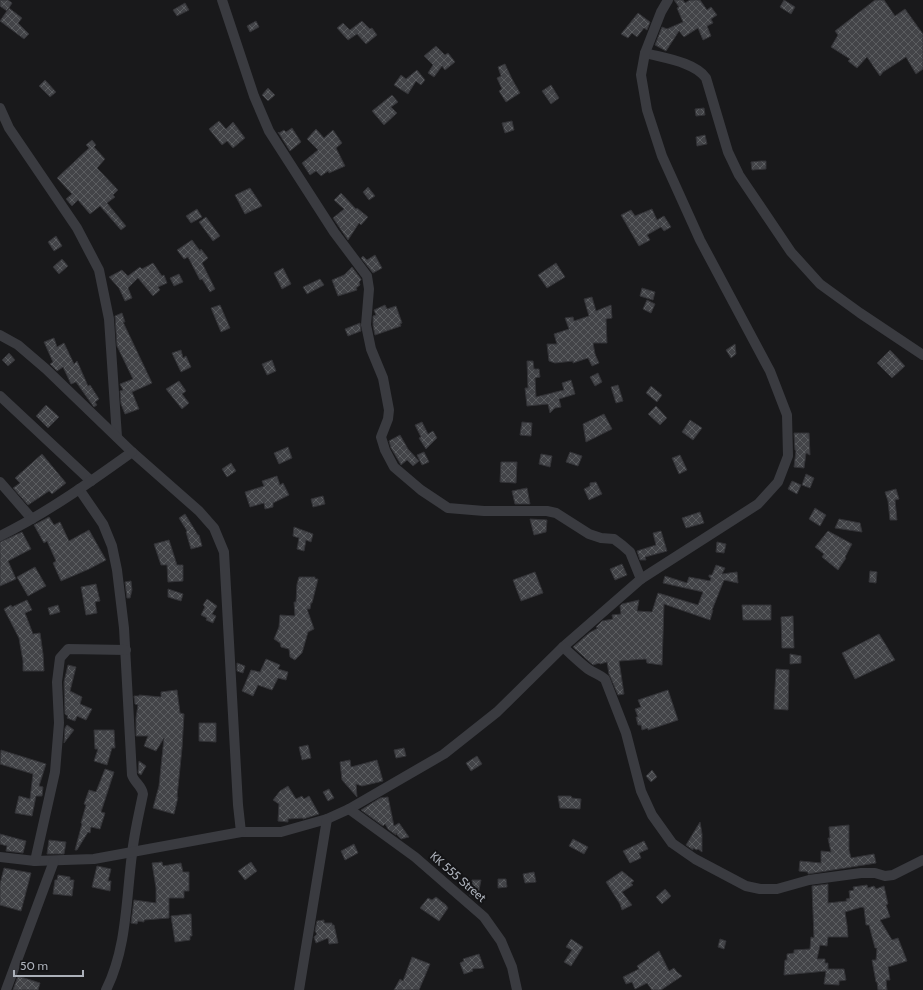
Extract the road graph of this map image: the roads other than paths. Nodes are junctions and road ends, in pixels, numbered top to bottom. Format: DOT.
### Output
graph roads {
  1 [pos="222,0"];
  2 [pos="668,0"];
  3 [pos="644,53"];
  4 [pos="0,108"];
  5 [pos="0,335"];
  6 [pos="923,355"];
  7 [pos="0,396"];
  8 [pos="117,437"];
  9 [pos="132,452"];
  10 [pos="91,481"];
  11 [pos="0,482"];
  12 [pos="79,489"];
  13 [pos="32,519"];
  14 [pos="0,536"];
  15 [pos="641,580"];
  16 [pos="563,646"];
  17 [pos="126,650"];
  18 [pos="349,809"];
  19 [pos="327,819"];
  20 [pos="241,832"];
  21 [pos="132,853"];
  22 [pos="0,857"];
  23 [pos="923,860"];
  24 [pos="35,861"];
  25 [pos="54,861"];
  26 [pos="6,990"];
  27 [pos="106,990"];
  28 [pos="299,990"];
  29 [pos="517,990"];
  1 -- 15 [label="street"];
  2 -- 3 [label="street"];
  3 -- 6 [label="street"];
  3 -- 15 [label="street"];
  4 -- 8 [label="street"];
  5 -- 8 [label="street"];
  7 -- 10 [label="street"];
  8 -- 9 [label="street"];
  9 -- 10 [label="street"];
  9 -- 20 [label="street"];
  10 -- 12 [label="street"];
  11 -- 13 [label="street"];
  12 -- 13 [label="street"];
  12 -- 17 [label="street"];
  13 -- 14 [label="street"];
  15 -- 16 [label="street"];
  16 -- 18 [label="street"];
  16 -- 23 [label="street"];
  17 -- 21 [label="street"];
  17 -- 24 [label="street"];
  18 -- 19 [label="street"];
  18 -- 29 [label="street, KK 555 Street"];
  19 -- 20 [label="street"];
  19 -- 28 [label="street"];
  20 -- 21 [label="street"];
  21 -- 25 [label="street"];
  21 -- 27 [label="street"];
  22 -- 24 [label="street"];
  24 -- 25 [label="street"];
  25 -- 26 [label="street"];
}
